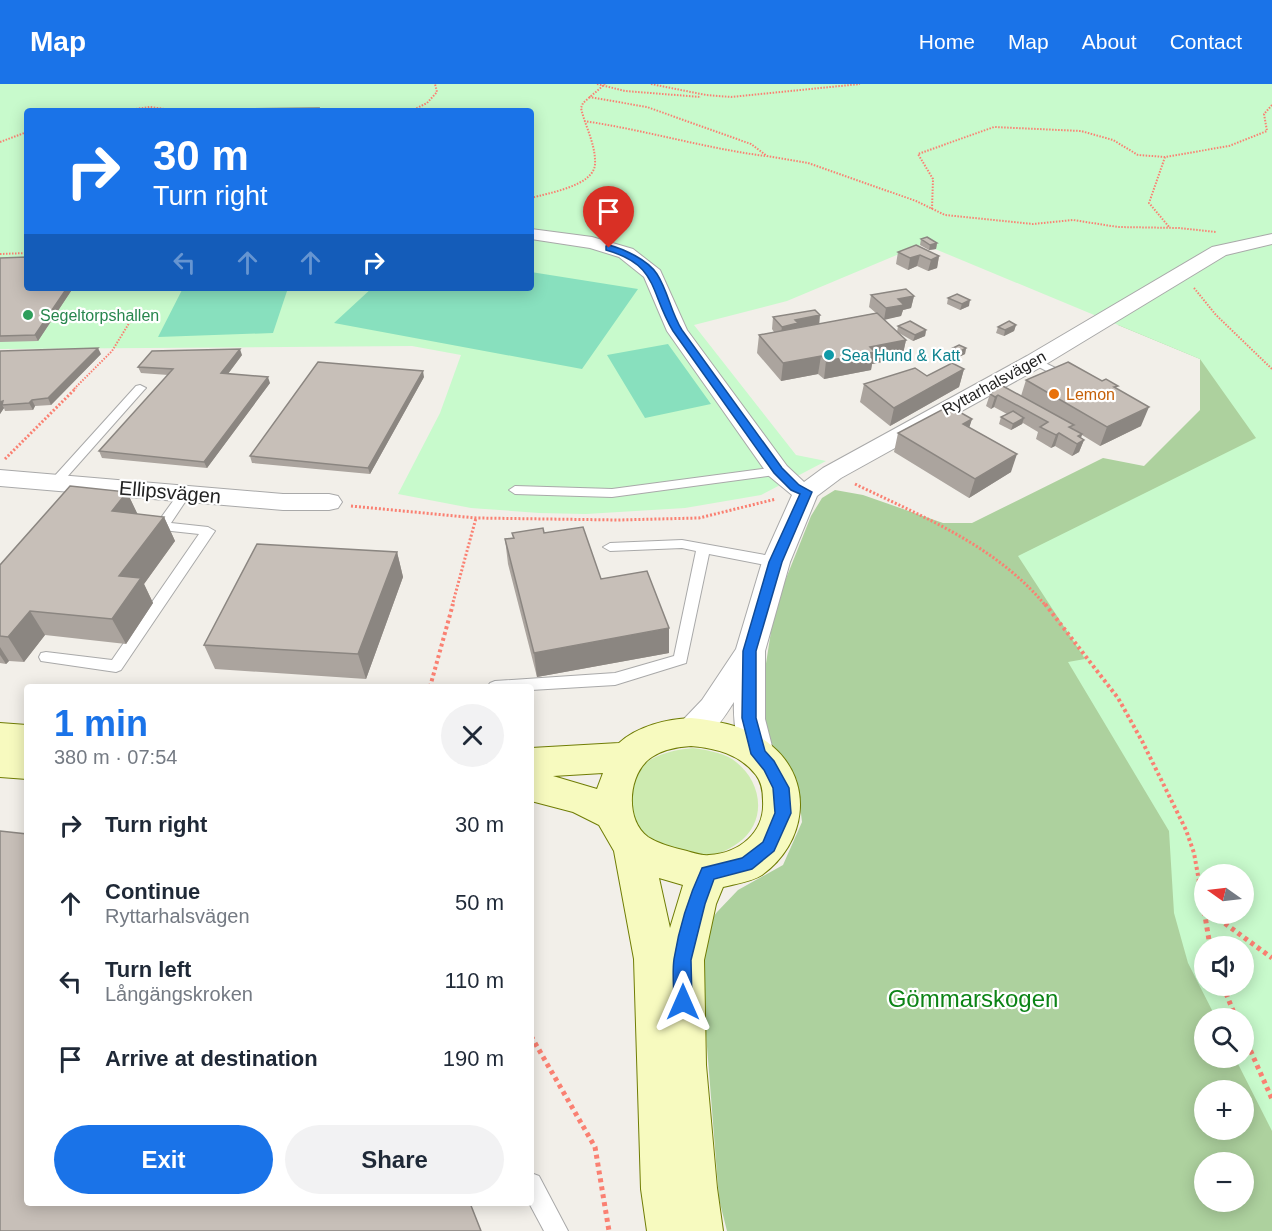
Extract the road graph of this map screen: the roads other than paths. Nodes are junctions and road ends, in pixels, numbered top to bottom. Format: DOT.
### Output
graph roads {
  1 [pos="534,234"];
  2 [pos="1262,241"];
  3 [pos="1035,361"];
  4 [pos="1077,383"];
  5 [pos="140,388"];
  6 [pos="778,471"];
  7 [pos="3,478"];
  8 [pos="55,483"];
  9 [pos="515,490"];
  10 [pos="806,492"];
  11 [pos="185,493"];
  12 [pos="329,502"];
  13 [pos="610,548"];
  14 [pos="703,548"];
  15 [pos="776,562"];
  16 [pos="750,651"];
  17 [pos="46,657"];
  18 [pos="534,684"];
  19 [pos="691,732"];
  20 [pos="0,737"];
  21 [pos="24,739"];
  22 [pos="758,754"];
  23 [pos="628,757"];
  24 [pos="0,762"];
  25 [pos="534,763"];
  26 [pos="24,764"];
  27 [pos="534,787"];
  28 [pos="623,831"];
  29 [pos="708,873"];
  30 [pos="534,1190"];
  31 [pos="556,1231"];
  32 [pos="672,1231"];
  33 [pos="698,1231"];
  1 -- 6 [label="street"];
  2 -- 3 [label="street, Ryttarhalsvägen"];
  3 -- 4 [label="lane"];
  3 -- 10 [label="street, Ryttarhalsvägen"];
  5 -- 8 [label="lane"];
  6 -- 9 [label="lane"];
  6 -- 10 [label="street"];
  7 -- 8 [label="street, Ellipsvägen"];
  8 -- 11 [label="street, Ellipsvägen"];
  10 -- 15 [label="street"];
  11 -- 12 [label="street, Ellipsvägen"];
  11 -- 17 [label="lane"];
  13 -- 14 [label="lane"];
  14 -- 15 [label="lane"];
  14 -- 18 [label="lane"];
  15 -- 16 [label="street"];
  16 -- 19 [label="street"];
  16 -- 22 [label="street"];
  19 -- 22 [label="street"];
  19 -- 23 [label="street"];
  20 -- 21 [label="street"];
  22 -- 29 [label="street"];
  23 -- 25 [label="street"];
  23 -- 28 [label="street"];
  24 -- 26 [label="street"];
  27 -- 28 [label="street"];
  28 -- 29 [label="street"];
  28 -- 32 [label="street"];
  29 -- 33 [label="street"];
  30 -- 31 [label="lane"];
}
